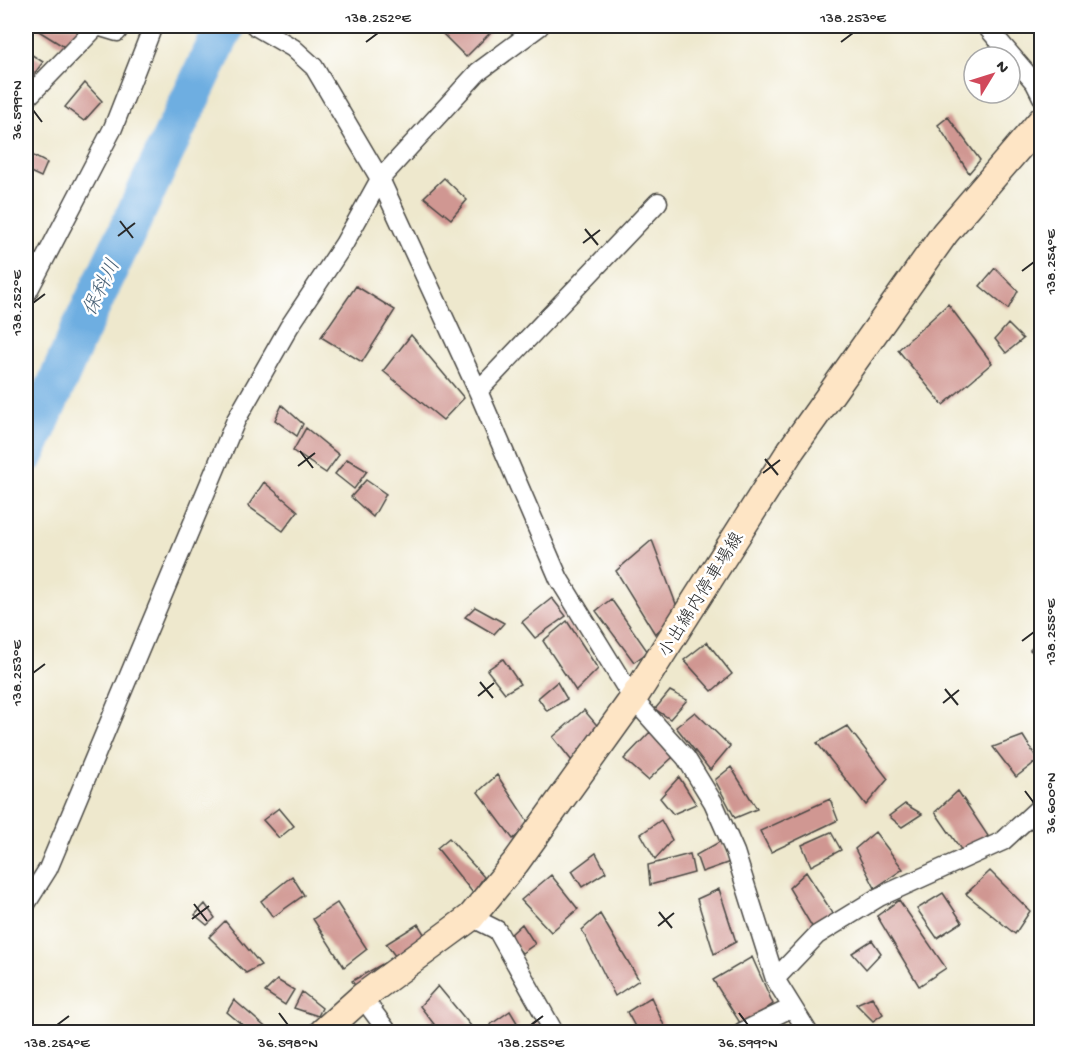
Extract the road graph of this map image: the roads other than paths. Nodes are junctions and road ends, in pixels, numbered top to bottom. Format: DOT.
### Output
graph roads {
  1 [pos="121,26"];
  2 [pos="153,26"];
  3 [pos="255,26"];
  4 [pos="540,26"];
  5 [pos="986,26"];
  6 [pos="1041,97"];
  7 [pos="26,99"];
  8 [pos="1041,120"];
  9 [pos="380,179"];
  10 [pos="658,202"];
  11 [pos="26,295"];
  12 [pos="478,391"];
  13 [pos="633,699"];
  14 [pos="1041,805"];
  15 [pos="26,904"];
  16 [pos="471,917"];
  17 [pos="775,979"];
  18 [pos="362,997"];
  19 [pos="791,1008"];
  20 [pos="323,1032"];
  21 [pos="388,1032"];
  22 [pos="554,1032"];
  23 [pos="742,1032"];
  24 [pos="808,1032"];
  1 -- 7 [label="street"];
  2 -- 11 [label="street"];
  3 -- 9 [label="street"];
  4 -- 9 [label="street"];
  5 -- 6 [label="street"];
  8 -- 13 [label="main road, 小出綿内停車場線"];
  9 -- 12 [label="street"];
  9 -- 15 [label="street"];
  10 -- 12 [label="street"];
  12 -- 13 [label="street"];
  13 -- 16 [label="main road, 小出綿内停車場線"];
  13 -- 17 [label="street"];
  14 -- 17 [label="street"];
  16 -- 18 [label="main road, 小出綿内停車場線"];
  16 -- 22 [label="street"];
  17 -- 19 [label="street"];
  18 -- 20 [label="main road, 小出綿内停車場線"];
  18 -- 21 [label="street"];
  19 -- 23 [label="street"];
  19 -- 24 [label="street"];
}
